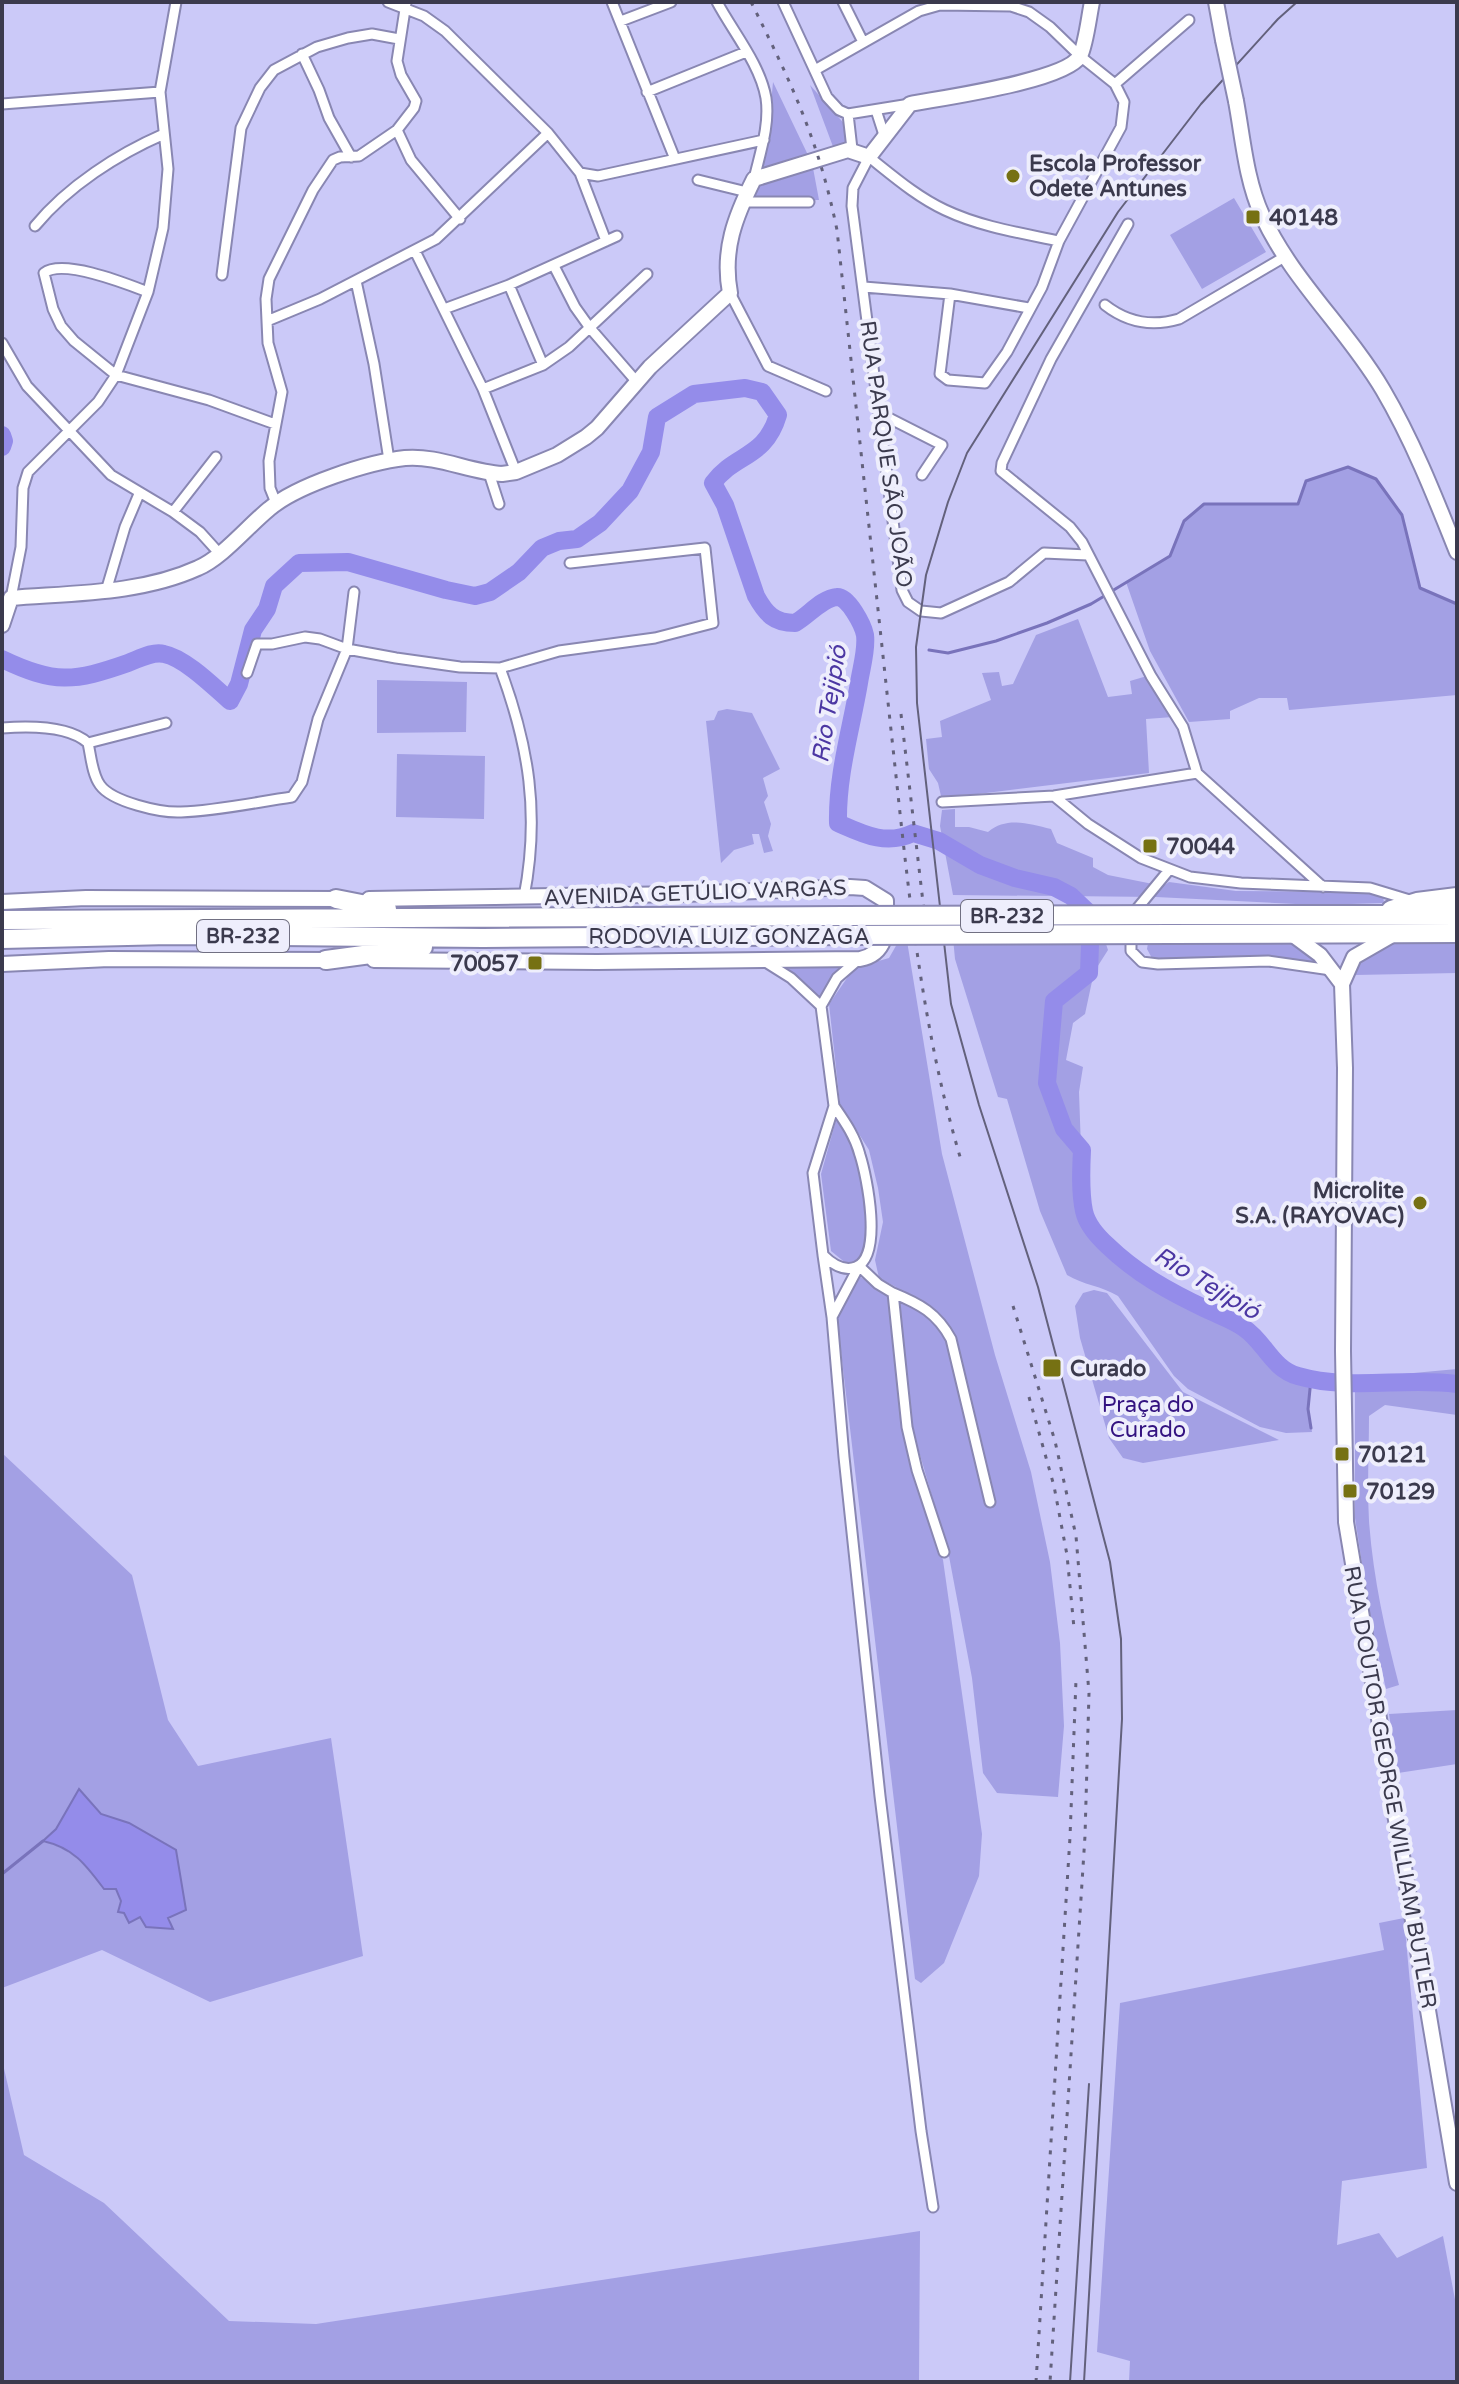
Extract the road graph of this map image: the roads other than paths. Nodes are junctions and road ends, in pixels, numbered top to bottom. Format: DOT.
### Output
graph roads {
  1 [pos="176,2"];
  2 [pos="388,2"];
  3 [pos="612,2"];
  4 [pos="671,2"];
  5 [pos="717,2"];
  6 [pos="783,2"];
  7 [pos="843,2"];
  8 [pos="1092,2"];
  9 [pos="1216,2"];
  10 [pos="940,3"];
  11 [pos="1010,4"];
  12 [pos="406,5"];
  13 [pos="1189,20"];
  14 [pos="621,21"];
  15 [pos="399,39"];
  16 [pos="863,42"];
  17 [pos="746,52"];
  18 [pos="302,54"];
  19 [pos="1080,56"];
  20 [pos="815,70"];
  21 [pos="1115,84"];
  22 [pos="160,92"];
  23 [pos="647,92"];
  24 [pos="2,104"];
  25 [pos="910,104"];
  26 [pos="876,110"];
  27 [pos="848,114"];
  28 [pos="397,130"];
  29 [pos="548,133"];
  30 [pos="164,134"];
  31 [pos="885,138"];
  32 [pos="764,140"];
  33 [pos="852,149"];
  34 [pos="351,157"];
  35 [pos="869,157"];
  36 [pos="675,159"];
  37 [pos="580,173"];
  38 [pos="698,180"];
  39 [pos="748,191"];
  40 [pos="809,202"];
  41 [pos="460,219"];
  42 [pos="1128,224"];
  43 [pos="35,226"];
  44 [pos="617,236"];
  45 [pos="606,241"];
  46 [pos="1059,241"];
  47 [pos="415,251"];
  48 [pos="1286,256"];
  49 [pos="554,266"];
  50 [pos="647,274"];
  51 [pos="222,275"];
  52 [pos="356,281"];
  53 [pos="509,285"];
  54 [pos="864,287"];
  55 [pos="148,292"];
  56 [pos="730,293"];
  57 [pos="950,294"];
  58 [pos="1105,305"];
  59 [pos="1029,308"];
  60 [pos="444,309"];
  61 [pos="267,321"];
  62 [pos="590,328"];
  63 [pos="2,343"];
  64 [pos="543,365"];
  65 [pos="116,375"];
  66 [pos="636,381"];
  67 [pos="483,389"];
  68 [pos="826,391"];
  69 [pos="879,413"];
  70 [pos="275,424"];
  71 [pos="69,433"];
  72 [pos="216,457"];
  73 [pos="389,460"];
  74 [pos="516,472"];
  75 [pos="489,473"];
  76 [pos="922,475"];
  77 [pos="139,494"];
  78 [pos="276,503"];
  79 [pos="499,504"];
  80 [pos="173,512"];
  81 [pos="1457,552"];
  82 [pos="219,553"];
  83 [pos="1088,555"];
  84 [pos="570,563"];
  85 [pos="106,591"];
  86 [pos="354,592"];
  87 [pos="6,611"];
  88 [pos="347,649"];
  89 [pos="500,668"];
  90 [pos="247,673"];
  91 [pos="166,723"];
  92 [pos="2,728"];
  93 [pos="88,743"];
  94 [pos="1197,773"];
  95 [pos="1054,796"];
  96 [pos="942,802"];
  97 [pos="1169,870"];
  98 [pos="1323,887"];
  99 [pos="524,897"];
  100 [pos="1457,897"];
  101 [pos="336,899"];
  102 [pos="2,902"];
  103 [pos="1417,902"];
  104 [pos="1373,915"];
  105 [pos="1457,915"];
  106 [pos="425,916"];
  107 [pos="2,920"];
  108 [pos="1170,925"];
  109 [pos="1457,933"];
  110 [pos="1394,934"];
  111 [pos="1293,935"];
  112 [pos="483,938"];
  113 [pos="2,939"];
  114 [pos="860,959"];
  115 [pos="326,960"];
  116 [pos="761,960"];
  117 [pos="2,964"];
  118 [pos="1334,970"];
  119 [pos="1342,984"];
  120 [pos="821,1006"];
  121 [pos="834,1106"];
  122 [pos="823,1255"];
  123 [pos="859,1266"];
  124 [pos="893,1293"];
  125 [pos="832,1317"];
  126 [pos="990,1502"];
  127 [pos="944,1552"];
  128 [pos="1457,2183"];
  129 [pos="933,2207"];
  1 -- 22 [label="street"];
  2 -- 12 [label="street"];
  3 -- 14 [label="street"];
  4 -- 14 [label="street"];
  5 -- 17 [label="street"];
  6 -- 20 [label="street"];
  7 -- 16 [label="street"];
  8 -- 19 [label="street"];
  9 -- 48 [label="street, bridge"];
  10 -- 11 [label="street"];
  10 -- 16 [label="street"];
  11 -- 19 [label="street"];
  12 -- 15 [label="street"];
  12 -- 29 [label="street"];
  13 -- 21 [label="street"];
  14 -- 23 [label="street"];
  15 -- 18 [label="street"];
  15 -- 28 [label="street"];
  16 -- 20 [label="street"];
  17 -- 23 [label="street"];
  17 -- 32 [label="street"];
  18 -- 34 [label="street"];
  18 -- 51 [label="street"];
  19 -- 21 [label="street"];
  19 -- 25 [label="street"];
  20 -- 27 [label="street"];
  21 -- 46 [label="street"];
  22 -- 24 [label="street"];
  22 -- 30 [label="street"];
  23 -- 36 [label="street"];
  25 -- 26 [label="street"];
  25 -- 31 [label="street"];
  26 -- 27 [label="street"];
  26 -- 31 [label="street"];
  27 -- 33 [label="street"];
  28 -- 34 [label="street"];
  28 -- 41 [label="street"];
  29 -- 37 [label="street"];
  29 -- 41 [label="street"];
  30 -- 43 [label="street"];
  30 -- 55 [label="street"];
  31 -- 35 [label="street"];
  32 -- 36 [label="street"];
  32 -- 39 [label="street"];
  33 -- 35 [label="street"];
  33 -- 39 [label="street"];
  34 -- 61 [label="street"];
  35 -- 46 [label="street"];
  35 -- 54 [label="street, RUA PARQUE SÃO JOÃO"];
  36 -- 37 [label="street"];
  37 -- 45 [label="street"];
  38 -- 39 [label="street"];
  39 -- 40 [label="street"];
  39 -- 56 [label="street"];
  41 -- 47 [label="street"];
  42 -- 83 [label="street"];
  44 -- 45 [label="street"];
  45 -- 49 [label="street"];
  46 -- 59 [label="street"];
  47 -- 52 [label="street"];
  47 -- 60 [label="street"];
  48 -- 58 [label="street"];
  48 -- 81 [label="street"];
  49 -- 53 [label="street"];
  49 -- 62 [label="street"];
  50 -- 62 [label="street"];
  52 -- 61 [label="street"];
  52 -- 73 [label="street"];
  53 -- 60 [label="street"];
  53 -- 64 [label="street"];
  54 -- 57 [label="street"];
  54 -- 69 [label="street, RUA PARQUE SÃO JOÃO"];
  55 -- 65 [label="street"];
  55 -- 65 [label="street"];
  56 -- 66 [label="street"];
  56 -- 68 [label="street"];
  57 -- 59 [label="street"];
  57 -- 59 [label="street"];
  60 -- 67 [label="street"];
  61 -- 70 [label="street"];
  62 -- 64 [label="street"];
  62 -- 66 [label="street"];
  63 -- 71 [label="street"];
  64 -- 67 [label="street"];
  65 -- 70 [label="street"];
  65 -- 71 [label="street"];
  66 -- 74 [label="street"];
  67 -- 74 [label="street"];
  69 -- 76 [label="street"];
  69 -- 83 [label="street, RUA PARQUE SÃO JOÃO"];
  70 -- 78 [label="street"];
  71 -- 77 [label="street"];
  71 -- 87 [label="street"];
  72 -- 80 [label="street"];
  73 -- 75 [label="street"];
  73 -- 78 [label="street"];
  74 -- 75 [label="street"];
  75 -- 79 [label="street"];
  77 -- 80 [label="street"];
  77 -- 85 [label="street"];
  78 -- 82 [label="street"];
  80 -- 82 [label="street"];
  82 -- 85 [label="street"];
  83 -- 94 [label="street"];
  84 -- 89 [label="street"];
  85 -- 87 [label="street"];
  86 -- 88 [label="street"];
  88 -- 89 [label="street"];
  88 -- 90 [label="street"];
  88 -- 93 [label="street"];
  89 -- 99 [label="street"];
  91 -- 93 [label="street"];
  92 -- 93 [label="street"];
  94 -- 95 [label="street"];
  94 -- 98 [label="street"];
  95 -- 96 [label="street"];
  95 -- 97 [label="street"];
  97 -- 98 [label="street"];
  97 -- 118 [label="street"];
  98 -- 103 [label="street"];
  99 -- 101 [label="street, AVENIDA GETÚLIO VARGAS"];
  99 -- 114 [label="street, AVENIDA GETÚLIO VARGAS"];
  100 -- 103 [label="highway"];
  101 -- 102 [label="street, AVENIDA GETÚLIO VARGAS"];
  101 -- 106 [label="highway"];
  103 -- 104 [label="highway"];
  104 -- 105 [label="highway, RODOVIA LUIZ GONZAGA / BR-232"];
  104 -- 108 [label="highway, RODOVIA LUIZ GONZAGA / BR-232"];
  106 -- 107 [label="highway, RODOVIA LUIZ GONZAGA / BR-232"];
  106 -- 108 [label="highway, RODOVIA LUIZ GONZAGA / BR-232, bridge"];
  108 -- 111 [label="highway, RODOVIA LUIZ GONZAGA / BR-232"];
  108 -- 112 [label="highway, RODOVIA LUIZ GONZAGA / BR-232, bridge"];
  109 -- 110 [label="highway, RODOVIA LUIZ GONZAGA / BR-232"];
  110 -- 111 [label="highway, RODOVIA LUIZ GONZAGA / BR-232"];
  110 -- 119 [label="street"];
  111 -- 118 [label="street"];
  112 -- 113 [label="highway, RODOVIA LUIZ GONZAGA / BR-232"];
  112 -- 115 [label="highway"];
  114 -- 116 [label="street"];
  114 -- 120 [label="street"];
  115 -- 116 [label="street"];
  115 -- 117 [label="street"];
  116 -- 120 [label="street"];
  118 -- 119 [label="street"];
  119 -- 128 [label="street, RUA DOUTOR GEORGE WILLIAM BUTLER"];
  120 -- 121 [label="street"];
  121 -- 122 [label="street"];
  121 -- 123 [label="street"];
  122 -- 123 [label="street"];
  122 -- 125 [label="street"];
  123 -- 124 [label="street"];
  123 -- 125 [label="street"];
  124 -- 126 [label="street"];
  124 -- 127 [label="street"];
  125 -- 129 [label="street"];
}
